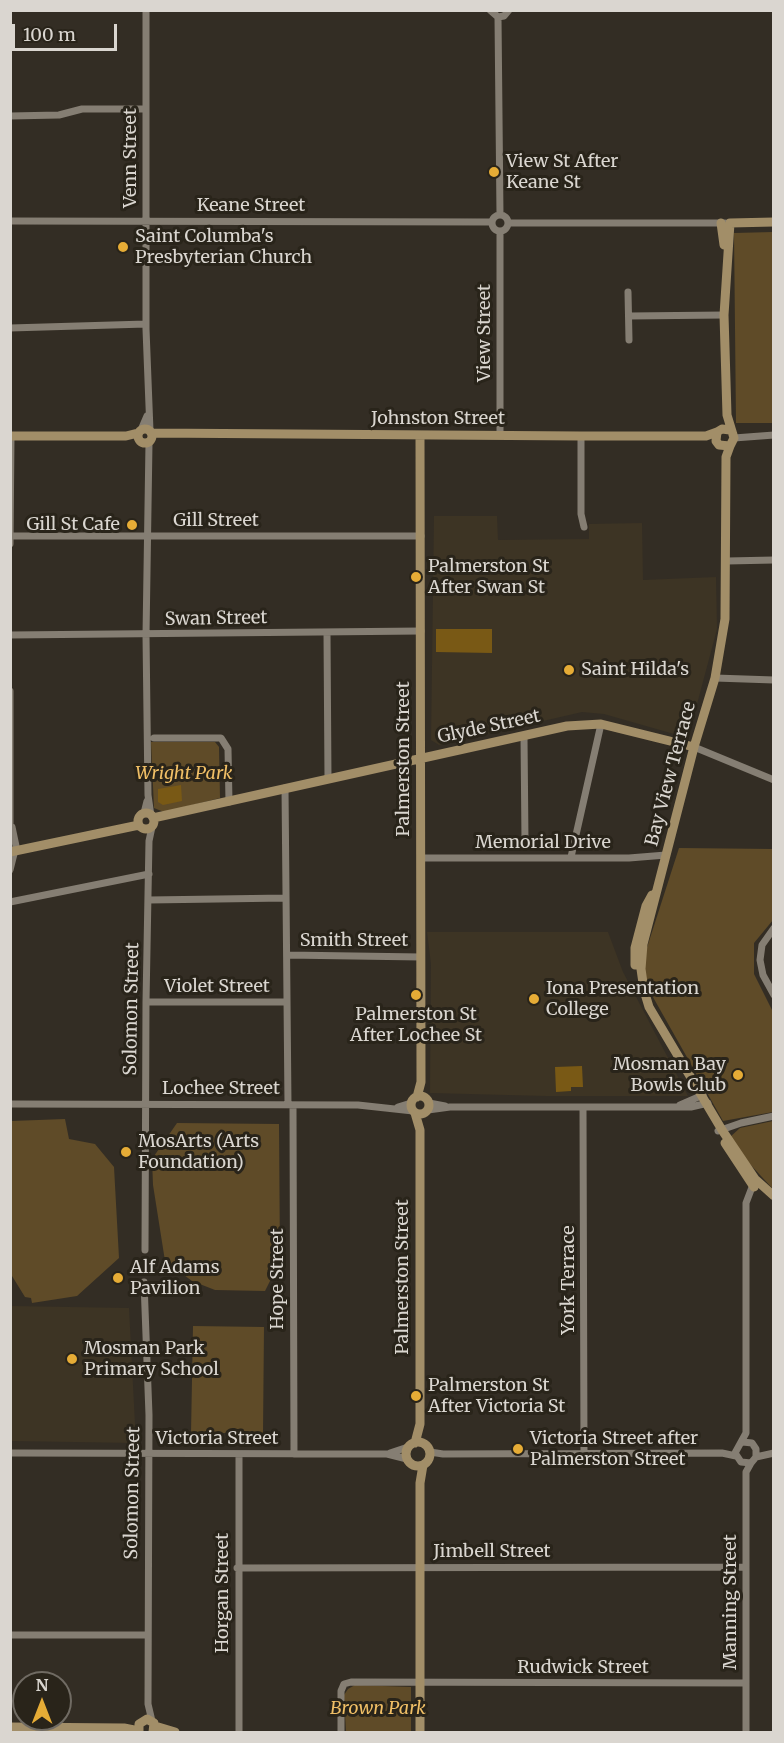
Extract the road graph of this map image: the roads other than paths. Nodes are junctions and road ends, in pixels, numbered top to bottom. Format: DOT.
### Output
graph roads {
  1 [pos="146,10"];
  2 [pos="490,10"];
  3 [pos="509,10"];
  4 [pos="498,17"];
  5 [pos="146,109"];
  6 [pos="10,116"];
  7 [pos="500,214"];
  8 [pos="10,221"];
  9 [pos="146,222"];
  10 [pos="492,222"];
  11 [pos="774,222"];
  12 [pos="509,223"];
  13 [pos="725,223"];
  14 [pos="500,231"];
  15 [pos="628,292"];
  16 [pos="724,315"];
  17 [pos="629,316"];
  18 [pos="146,324"];
  19 [pos="10,328"];
  20 [pos="629,340"];
  21 [pos="500,435"];
  22 [pos="774,435"];
  23 [pos="11,436"];
  24 [pos="420,436"];
  25 [pos="581,436"];
  26 [pos="725,436"];
  27 [pos="145,437"];
  28 [pos="584,527"];
  29 [pos="11,536"];
  30 [pos="147,536"];
  31 [pos="421,536"];
  32 [pos="10,544"];
  33 [pos="774,560"];
  34 [pos="727,561"];
  35 [pos="421,631"];
  36 [pos="327,633"];
  37 [pos="10,635"];
  38 [pos="146,635"];
  39 [pos="715,678"];
  40 [pos="774,680"];
  41 [pos="10,691"];
  42 [pos="601,724"];
  43 [pos="524,737"];
  44 [pos="154,738"];
  45 [pos="694,747"];
  46 [pos="421,759"];
  47 [pos="11,775"];
  48 [pos="328,779"];
  49 [pos="774,780"];
  50 [pos="285,788"];
  51 [pos="229,802"];
  52 [pos="147,821"];
  53 [pos="11,824"];
  54 [pos="10,830"];
  55 [pos="525,841"];
  56 [pos="13,851"];
  57 [pos="666,855"];
  58 [pos="571,857"];
  59 [pos="421,858"];
  60 [pos="10,870"];
  61 [pos="149,873"];
  62 [pos="286,898"];
  63 [pos="149,900"];
  64 [pos="10,902"];
  65 [pos="774,928"];
  66 [pos="287,955"];
  67 [pos="421,957"];
  68 [pos="774,996"];
  69 [pos="146,1002"];
  70 [pos="287,1002"];
  71 [pos="703,1100"];
  72 [pos="10,1104"];
  73 [pos="147,1104"];
  74 [pos="291,1105"];
  75 [pos="421,1106"];
  76 [pos="584,1107"];
  77 [pos="774,1116"];
  78 [pos="722,1134"];
  79 [pos="761,1187"];
  80 [pos="145,1250"];
  81 [pos="144,1282"];
  82 [pos="420,1424"];
  83 [pos="746,1432"];
  84 [pos="740,1444"];
  85 [pos="412,1445"];
  86 [pos="10,1453"];
  87 [pos="147,1453"];
  88 [pos="722,1453"];
  89 [pos="754,1453"];
  90 [pos="771,1453"];
  91 [pos="239,1454"];
  92 [pos="294,1454"];
  93 [pos="387,1454"];
  94 [pos="584,1454"];
  95 [pos="422,1457"];
  96 [pos="738,1459"];
  97 [pos="747,1472"];
  98 [pos="746,1567"];
  99 [pos="237,1568"];
  100 [pos="420,1568"];
  101 [pos="10,1635"];
  102 [pos="147,1635"];
  103 [pos="420,1682"];
  104 [pos="746,1683"];
  105 [pos="10,1727"];
  106 [pos="148,1727"];
  107 [pos="173,1732"];
  108 [pos="239,1732"];
  109 [pos="341,1732"];
  110 [pos="420,1732"];
  111 [pos="746,1732"];
  1 -- 5 [label="street, Venn Street"];
  2 -- 4 [label="street"];
  3 -- 4 [label="street"];
  4 -- 7 [label="street"];
  5 -- 6 [label="street"];
  5 -- 9 [label="street, Venn Street"];
  7 -- 10 [label="street"];
  7 -- 12 [label="street"];
  8 -- 9 [label="street, Keane Street"];
  9 -- 10 [label="street, Keane Street"];
  9 -- 18 [label="street, Venn Street"];
  10 -- 14 [label="street"];
  11 -- 13 [label="street"];
  12 -- 13 [label="street"];
  12 -- 14 [label="street"];
  13 -- 16 [label="street"];
  14 -- 21 [label="street, View Street"];
  15 -- 17 [label="street"];
  16 -- 17 [label="street"];
  16 -- 26 [label="street"];
  17 -- 20 [label="street"];
  18 -- 19 [label="street"];
  18 -- 27 [label="street, Venn Street"];
  21 -- 24 [label="street, Johnston Street"];
  21 -- 25 [label="street, Johnston Street"];
  22 -- 26 [label="street, Johnston Street"];
  23 -- 27 [label="street, Johnston Street"];
  23 -- 29 [label="street"];
  24 -- 27 [label="street, Johnston Street"];
  24 -- 31 [label="street, Palmerston Street"];
  25 -- 26 [label="street, Johnston Street"];
  25 -- 28 [label="street"];
  26 -- 34 [label="street, Bay View Terrace"];
  27 -- 30 [label="street, Solomon Street"];
  29 -- 30 [label="street, Gill Street"];
  29 -- 32 [label="street"];
  30 -- 31 [label="street, Gill Street"];
  30 -- 38 [label="street, Solomon Street"];
  31 -- 35 [label="street, Palmerston Street"];
  33 -- 34 [label="street"];
  34 -- 39 [label="street, Bay View Terrace"];
  35 -- 36 [label="street, Swan Street"];
  35 -- 46 [label="street, Palmerston Street"];
  36 -- 38 [label="street, Swan Street"];
  36 -- 48 [label="street"];
  37 -- 38 [label="street, Swan Street"];
  38 -- 52 [label="street, Solomon Street"];
  39 -- 40 [label="street"];
  39 -- 45 [label="street, Bay View Terrace"];
  41 -- 47 [label="street"];
  42 -- 43 [label="street, Glyde Street"];
  42 -- 45 [label="street, Glyde Street"];
  42 -- 58 [label="street"];
  43 -- 46 [label="street, Glyde Street"];
  43 -- 55 [label="street"];
  44 -- 51 [label="street"];
  45 -- 49 [label="street, Glyde Street"];
  45 -- 57 [label="street, Bay View Terrace"];
  46 -- 48 [label="street, Glyde Street"];
  46 -- 59 [label="street, Palmerston Street"];
  47 -- 53 [label="street"];
  48 -- 50 [label="street, Glyde Street"];
  50 -- 51 [label="street, Glyde Street"];
  50 -- 62 [label="street, Hope Street"];
  51 -- 52 [label="street, Glyde Street"];
  52 -- 56 [label="street, Glyde Street"];
  52 -- 61 [label="street, Solomon Street"];
  53 -- 54 [label="street"];
  53 -- 56 [label="street"];
  56 -- 60 [label="street"];
  57 -- 58 [label="street, Memorial Drive"];
  57 -- 71 [label="street, Bay View Terrace"];
  58 -- 59 [label="street, Memorial Drive"];
  59 -- 67 [label="street, Palmerston Street"];
  61 -- 63 [label="street, Solomon Street"];
  61 -- 64 [label="street"];
  62 -- 63 [label="street"];
  62 -- 66 [label="street, Hope Street"];
  63 -- 69 [label="street, Solomon Street"];
  65 -- 68 [label="street"];
  66 -- 67 [label="street, Smith Street"];
  66 -- 70 [label="street, Hope Street"];
  67 -- 75 [label="street, Palmerston Street"];
  69 -- 70 [label="street, Violet Street"];
  69 -- 73 [label="street, Solomon Street"];
  70 -- 74 [label="street, Hope Street"];
  71 -- 76 [label="street, Lochee Street"];
  71 -- 78 [label="street, Bay View Terrace"];
  72 -- 73 [label="street, Lochee Street"];
  73 -- 74 [label="street, Lochee Street"];
  73 -- 80 [label="street, Solomon Street"];
  74 -- 75 [label="street, Lochee Street"];
  74 -- 92 [label="street, Hope Street"];
  75 -- 76 [label="street, Lochee Street"];
  75 -- 82 [label="street, Palmerston Street"];
  76 -- 94 [label="street, York Terrace"];
  77 -- 78 [label="street"];
  78 -- 79 [label="street, Bay View Terrace"];
  79 -- 83 [label="street"];
  81 -- 87 [label="street, Solomon Street"];
  82 -- 85 [label="street, Palmerston Street"];
  82 -- 95 [label="street, Palmerston Street"];
  83 -- 84 [label="street"];
  83 -- 89 [label="street"];
  84 -- 88 [label="street, Victoria Street"];
  84 -- 89 [label="street"];
  84 -- 96 [label="street"];
  85 -- 93 [label="street, Victoria Street"];
  85 -- 95 [label="street, Palmerston Street"];
  85 -- 95 [label="street"];
  86 -- 87 [label="street, Victoria Street"];
  87 -- 91 [label="street, Victoria Street"];
  87 -- 102 [label="street, Solomon Street"];
  88 -- 94 [label="street, Victoria Street"];
  88 -- 96 [label="street, Victoria Street"];
  89 -- 90 [label="street"];
  89 -- 96 [label="street, Victoria Street"];
  89 -- 97 [label="street, Manning Street"];
  91 -- 92 [label="street, Victoria Street"];
  91 -- 99 [label="street, Horgan Street"];
  92 -- 93 [label="street, Victoria Street"];
  93 -- 95 [label="street, Victoria Street"];
  94 -- 95 [label="street, Victoria Street"];
  95 -- 100 [label="street, Palmerston Street"];
  96 -- 97 [label="street"];
  97 -- 98 [label="street, Manning Street"];
  98 -- 100 [label="street, Jimbell Street"];
  98 -- 104 [label="street, Manning Street"];
  99 -- 100 [label="street, Jimbell Street"];
  99 -- 108 [label="street, Horgan Street"];
  100 -- 103 [label="street, Palmerston Street"];
  101 -- 102 [label="street"];
  102 -- 106 [label="street, Solomon Street"];
  103 -- 104 [label="street, Rudwick Street"];
  103 -- 109 [label="street, Rudwick Street"];
  103 -- 110 [label="street, Palmerston Street"];
  104 -- 111 [label="street, Manning Street"];
  105 -- 106 [label="street"];
  106 -- 107 [label="street"];
}
